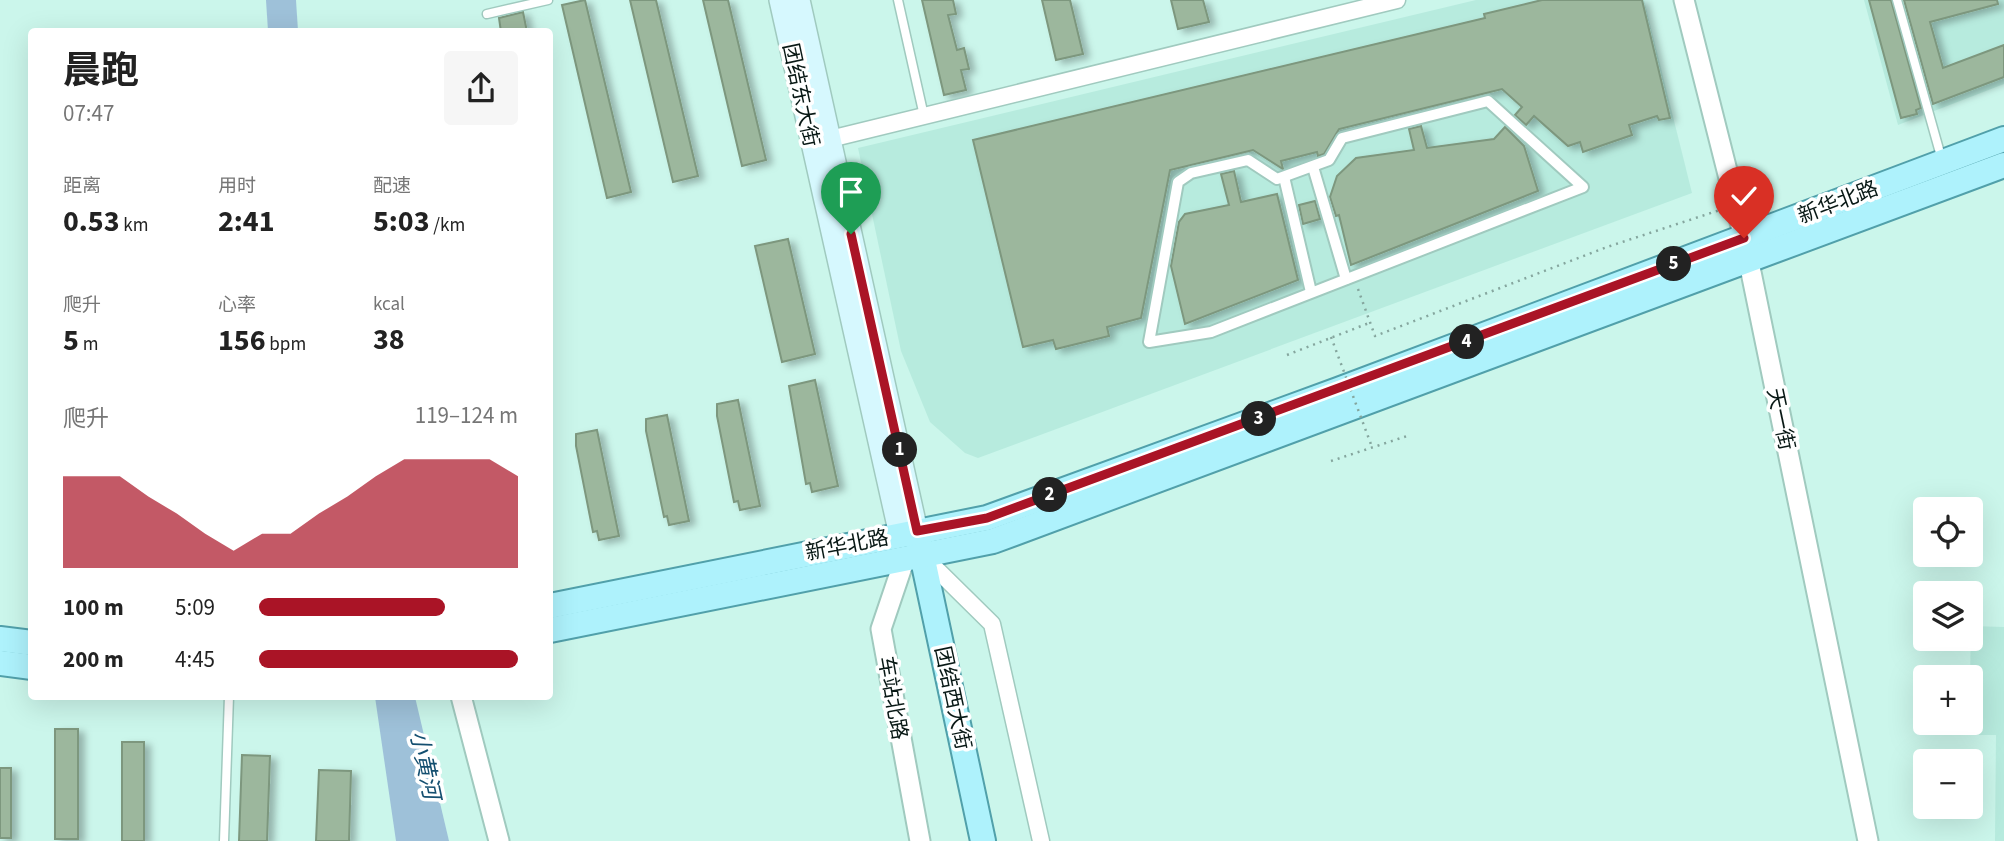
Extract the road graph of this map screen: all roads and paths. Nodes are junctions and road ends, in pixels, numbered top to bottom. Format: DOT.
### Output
graph roads {
  1 [pos="548,0"];
  2 [pos="780,0"];
  3 [pos="799,0"];
  4 [pos="898,0"];
  5 [pos="1398,0"];
  6 [pos="1684,0"];
  7 [pos="1897,0"];
  8 [pos="487,14"];
  9 [pos="924,116"];
  10 [pos="830,139"];
  11 [pos="2004,139"];
  12 [pos="1942,163"];
  13 [pos="2004,165"];
  14 [pos="1313,167"];
  15 [pos="1284,177"];
  16 [pos="1735,204"];
  17 [pos="1746,250"];
  18 [pos="1350,277"];
  19 [pos="1311,292"];
  20 [pos="1370,323"];
  21 [pos="1331,337"];
  22 [pos="1287,355"];
  23 [pos="1407,436"];
  24 [pos="1373,447"];
  25 [pos="1331,461"];
  26 [pos="911,545"];
  27 [pos="553,605"];
  28 [pos="553,629"];
  29 [pos="0,639"];
  30 [pos="28,642"];
  31 [pos="0,663"];
  32 [pos="28,666"];
  33 [pos="229,700"];
  34 [pos="462,700"];
  35 [pos="224,841"];
  36 [pos="499,841"];
  37 [pos="920,841"];
  38 [pos="971,841"];
  39 [pos="983,841"];
  40 [pos="1041,841"];
  41 [pos="1868,841"];
  1 -- 8 [label="lane"];
  2 -- 26 [label="main road, 团结东大街"];
  3 -- 10 [label="main road, 团结东大街"];
  4 -- 9 [label="lane"];
  5 -- 9 [label="street"];
  6 -- 16 [label="street, 天一街"];
  7 -- 12 [label="lane"];
  9 -- 10 [label="street"];
  10 -- 26 [label="main road, 团结东大街"];
  11 -- 12 [label="main road, 新华北路"];
  12 -- 17 [label="main road, 新华北路"];
  13 -- 17 [label="main road, 新华北路"];
  14 -- 15 [label="street"];
  14 -- 18 [label="street"];
  14 -- 18 [label="street"];
  15 -- 19 [label="street"];
  15 -- 19 [label="street"];
  16 -- 17 [label="street, 天一街"];
  16 -- 20 [label="path"];
  17 -- 26 [label="main road, 新华北路"];
  17 -- 41 [label="street, 天一街"];
  18 -- 19 [label="street"];
  18 -- 20 [label="path"];
  20 -- 21 [label="path"];
  21 -- 22 [label="path"];
  21 -- 24 [label="path, bridge"];
  23 -- 24 [label="path"];
  24 -- 25 [label="path"];
  26 -- 27 [label="main road, 新华北路"];
  26 -- 28 [label="main road, 新华北路"];
  26 -- 37 [label="street, 车站北路"];
  26 -- 38 [label="main road, 团结西大街"];
  26 -- 39 [label="main road, 团结西大街"];
  26 -- 40 [label="street"];
  29 -- 30 [label="main road"];
  31 -- 32 [label="main road"];
  33 -- 35 [label="lane"];
  34 -- 36 [label="street"];
}
